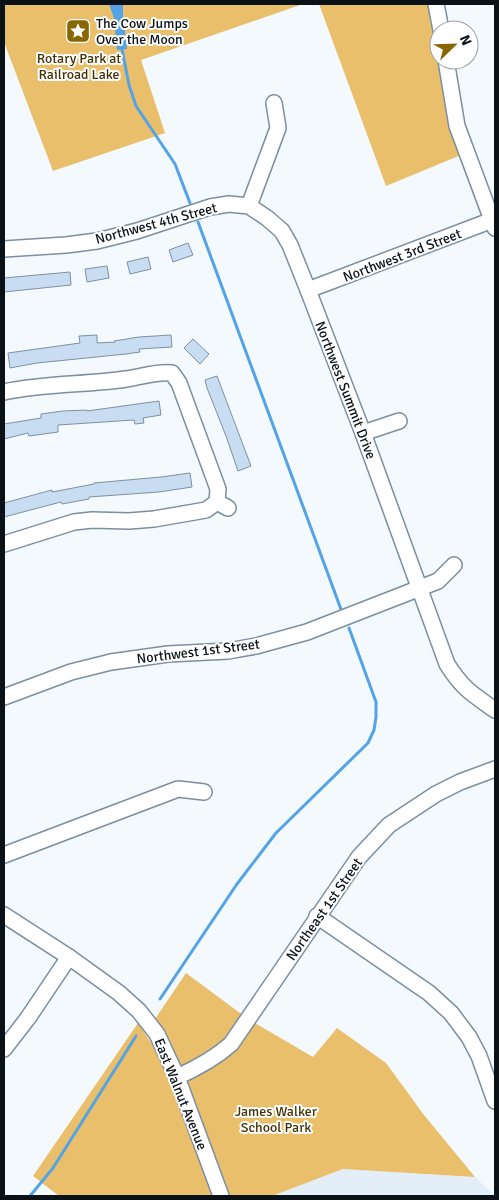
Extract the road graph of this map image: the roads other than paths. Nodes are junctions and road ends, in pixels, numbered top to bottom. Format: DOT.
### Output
graph roads {
  1 [pos="441,5"];
  2 [pos="441,20"];
  3 [pos="448,70"];
  4 [pos="274,103"];
  5 [pos="249,206"];
  6 [pos="494,222"];
  7 [pos="4,249"];
  8 [pos="308,290"];
  9 [pos="4,392"];
  10 [pos="399,421"];
  11 [pos="362,433"];
  12 [pos="4,544"];
  13 [pos="454,565"];
  14 [pos="420,589"];
  15 [pos="4,697"];
  16 [pos="495,710"];
  17 [pos="495,769"];
  18 [pos="204,792"];
  19 [pos="4,855"];
  20 [pos="4,915"];
  21 [pos="317,916"];
  22 [pos="69,957"];
  23 [pos="4,1049"];
  24 [pos="177,1077"];
  25 [pos="495,1101"];
  26 [pos="221,1196"];
  1 -- 2 [label="street"];
  3 -- 6 [label="street"];
  4 -- 5 [label="street"];
  5 -- 7 [label="street, Northwest 4th Street"];
  5 -- 8 [label="street, Northwest Summit Drive"];
  6 -- 8 [label="street, Northwest 3rd Street"];
  8 -- 11 [label="street, Northwest Summit Drive"];
  9 -- 12 [label="street"];
  10 -- 11 [label="street"];
  11 -- 14 [label="street, Northwest Summit Drive"];
  13 -- 14 [label="street, Northwest 1st Street"];
  14 -- 15 [label="street, Northwest 1st Street"];
  14 -- 16 [label="street, Northwest Summit Drive"];
  17 -- 21 [label="street, Northeast 1st Street"];
  18 -- 19 [label="street"];
  20 -- 22 [label="street, East Walnut Avenue"];
  21 -- 24 [label="street, Northeast 1st Street"];
  21 -- 25 [label="street"];
  22 -- 23 [label="street"];
  22 -- 24 [label="street, East Walnut Avenue"];
  24 -- 26 [label="street, East Walnut Avenue"];
}
